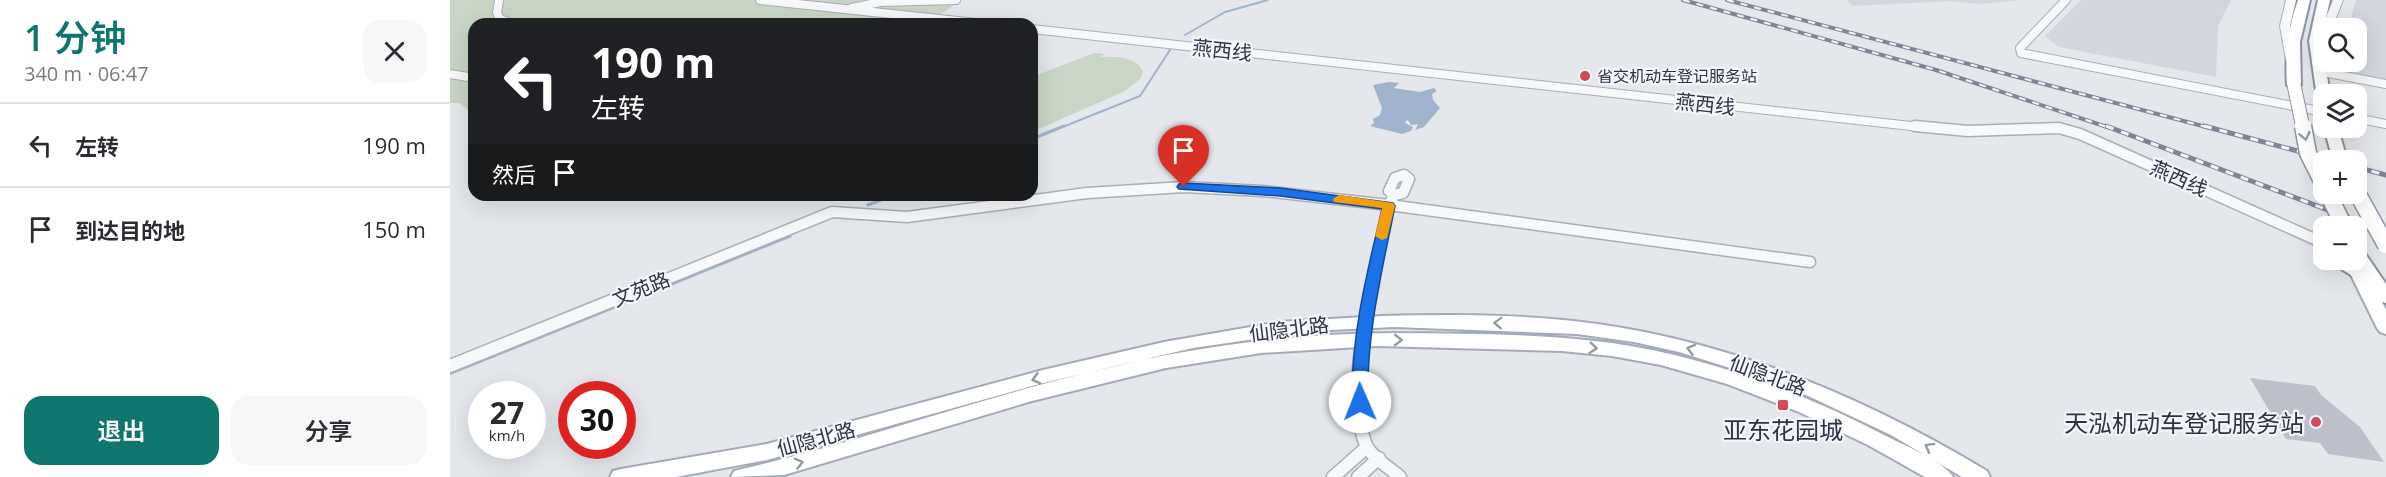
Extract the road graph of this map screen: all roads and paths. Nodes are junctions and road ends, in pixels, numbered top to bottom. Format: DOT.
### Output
graph roads {
  1 [pos="500,0"];
  2 [pos="760,0"];
  3 [pos="956,0"];
  4 [pos="2066,0"];
  5 [pos="2291,0"];
  6 [pos="2304,0"];
  7 [pos="2324,0"];
  8 [pos="2338,0"];
  9 [pos="847,10"];
  10 [pos="499,18"];
  11 [pos="926,18"];
  12 [pos="2320,18"];
  13 [pos="2331,18"];
  14 [pos="1038,30"];
  15 [pos="2292,62"];
  16 [pos="2338,72"];
  17 [pos="450,74"];
  18 [pos="468,77"];
  19 [pos="2386,84"];
  20 [pos="2313,110"];
  21 [pos="2367,120"];
  22 [pos="2386,124"];
  23 [pos="2313,163"];
  24 [pos="1394,195"];
  25 [pos="1038,200"];
  26 [pos="1027,201"];
  27 [pos="2363,204"];
  28 [pos="1389,206"];
  29 [pos="2313,240"];
  30 [pos="2386,245"];
  31 [pos="1810,262"];
  32 [pos="2362,270"];
  33 [pos="2366,270"];
  34 [pos="2383,291"];
  35 [pos="2386,328"];
  36 [pos="1363,331"];
  37 [pos="450,366"];
  38 [pos="1367,447"];
  39 [pos="1379,458"];
  40 [pos="621,477"];
  41 [pos="742,477"];
  42 [pos="1333,477"];
  43 [pos="1358,477"];
  44 [pos="1400,477"];
  45 [pos="1942,477"];
  46 [pos="1979,477"];
  1 -- 10 [label="street"];
  2 -- 9 [label="street"];
  3 -- 9 [label="street"];
  4 -- 20 [label="street"];
  5 -- 15 [label="street"];
  6 -- 15 [label="main road"];
  7 -- 12 [label="main road"];
  8 -- 13 [label="street"];
  9 -- 11 [label="street"];
  14 -- 29 [label="street, 燕西线"];
  15 -- 23 [label="main road, one-way, bridge"];
  16 -- 19 [label="street"];
  17 -- 18 [label="street"];
  21 -- 22 [label="street"];
  24 -- 28 [label="street"];
  25 -- 28 [label="street, 文苑路"];
  26 -- 37 [label="street, 文苑路"];
  27 -- 30 [label="main road, bridge"];
  28 -- 31 [label="street"];
  28 -- 36 [label="street"];
  32 -- 35 [label="main road"];
  33 -- 34 [label="main road"];
  36 -- 38 [label="street"];
  36 -- 40 [label="main road, 仙隐北路, one-way"];
  41 -- 36 [label="main road, 仙隐北路, one-way"];
  36 -- 45 [label="main road, 仙隐北路, one-way"];
  46 -- 36 [label="main road, 仙隐北路, one-way"];
  38 -- 39 [label="street"];
  38 -- 42 [label="street"];
  39 -- 43 [label="street"];
  39 -- 44 [label="street"];
}
